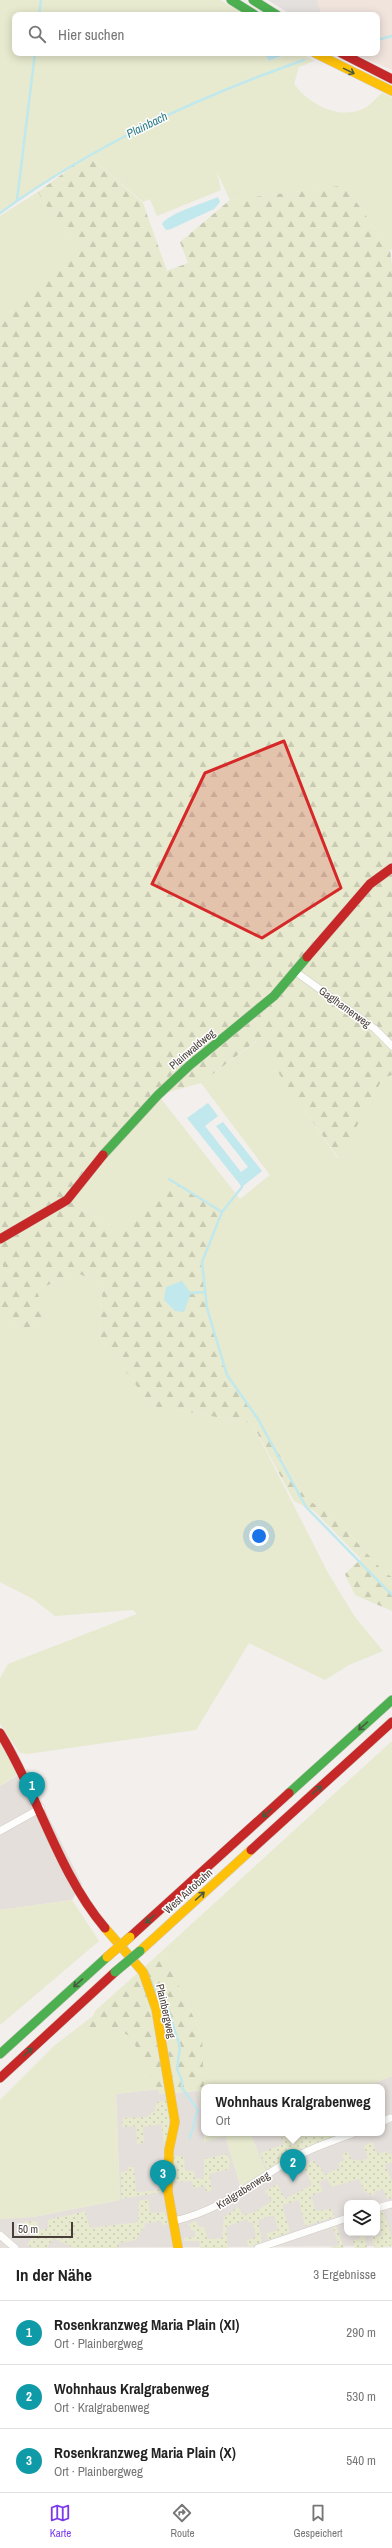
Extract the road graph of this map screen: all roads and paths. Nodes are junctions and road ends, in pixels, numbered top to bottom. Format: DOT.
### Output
graph roads {
  1 [pos="231,0"];
  2 [pos="253,0"];
  3 [pos="250,12"];
  4 [pos="272,12"];
  5 [pos="320,56"];
  6 [pos="347,56"];
  7 [pos="392,79"];
  8 [pos="392,91"];
  9 [pos="392,868"];
  10 [pos="296,972"];
  11 [pos="392,1046"];
  12 [pos="0,1239"];
  13 [pos="392,1700"];
  14 [pos="392,1722"];
  15 [pos="0,1734"];
  16 [pos="41,1808"];
  17 [pos="0,1831"];
  18 [pos="0,2054"];
  19 [pos="0,2078"];
  20 [pos="390,2118"];
  21 [pos="385,2120"];
  22 [pos="347,2136"];
  23 [pos="392,2204"];
  24 [pos="380,2207"];
  25 [pos="344,2219"];
  26 [pos="174,2221"];
  27 [pos="0,2235"];
  28 [pos="15,2248"];
  29 [pos="178,2248"];
  30 [pos="258,2248"];
  1 -- 3 [label="main road"];
  2 -- 4 [label="main road"];
  5 -- 8 [label="main road, one-way"];
  6 -- 7 [label="main road"];
  9 -- 10 [label="main road, Plainwaldweg"];
  10 -- 11 [label="street, Gaglhamerweg"];
  10 -- 12 [label="main road, Plainwaldweg"];
  13 -- 18 [label="main road, West Autobahn, one-way, bridge"];
  19 -- 14 [label="main road, West Autobahn, one-way, bridge"];
  15 -- 16 [label="main road, Plainbergweg"];
  16 -- 17 [label="street"];
  16 -- 26 [label="main road, Plainbergweg"];
  20 -- 21 [label="street"];
  22 -- 26 [label="street, Kralgrabenweg"];
  23 -- 24 [label="street"];
  25 -- 30 [label="street"];
  26 -- 29 [label="main road, Plainbergweg"];
  27 -- 28 [label="street"];
}
